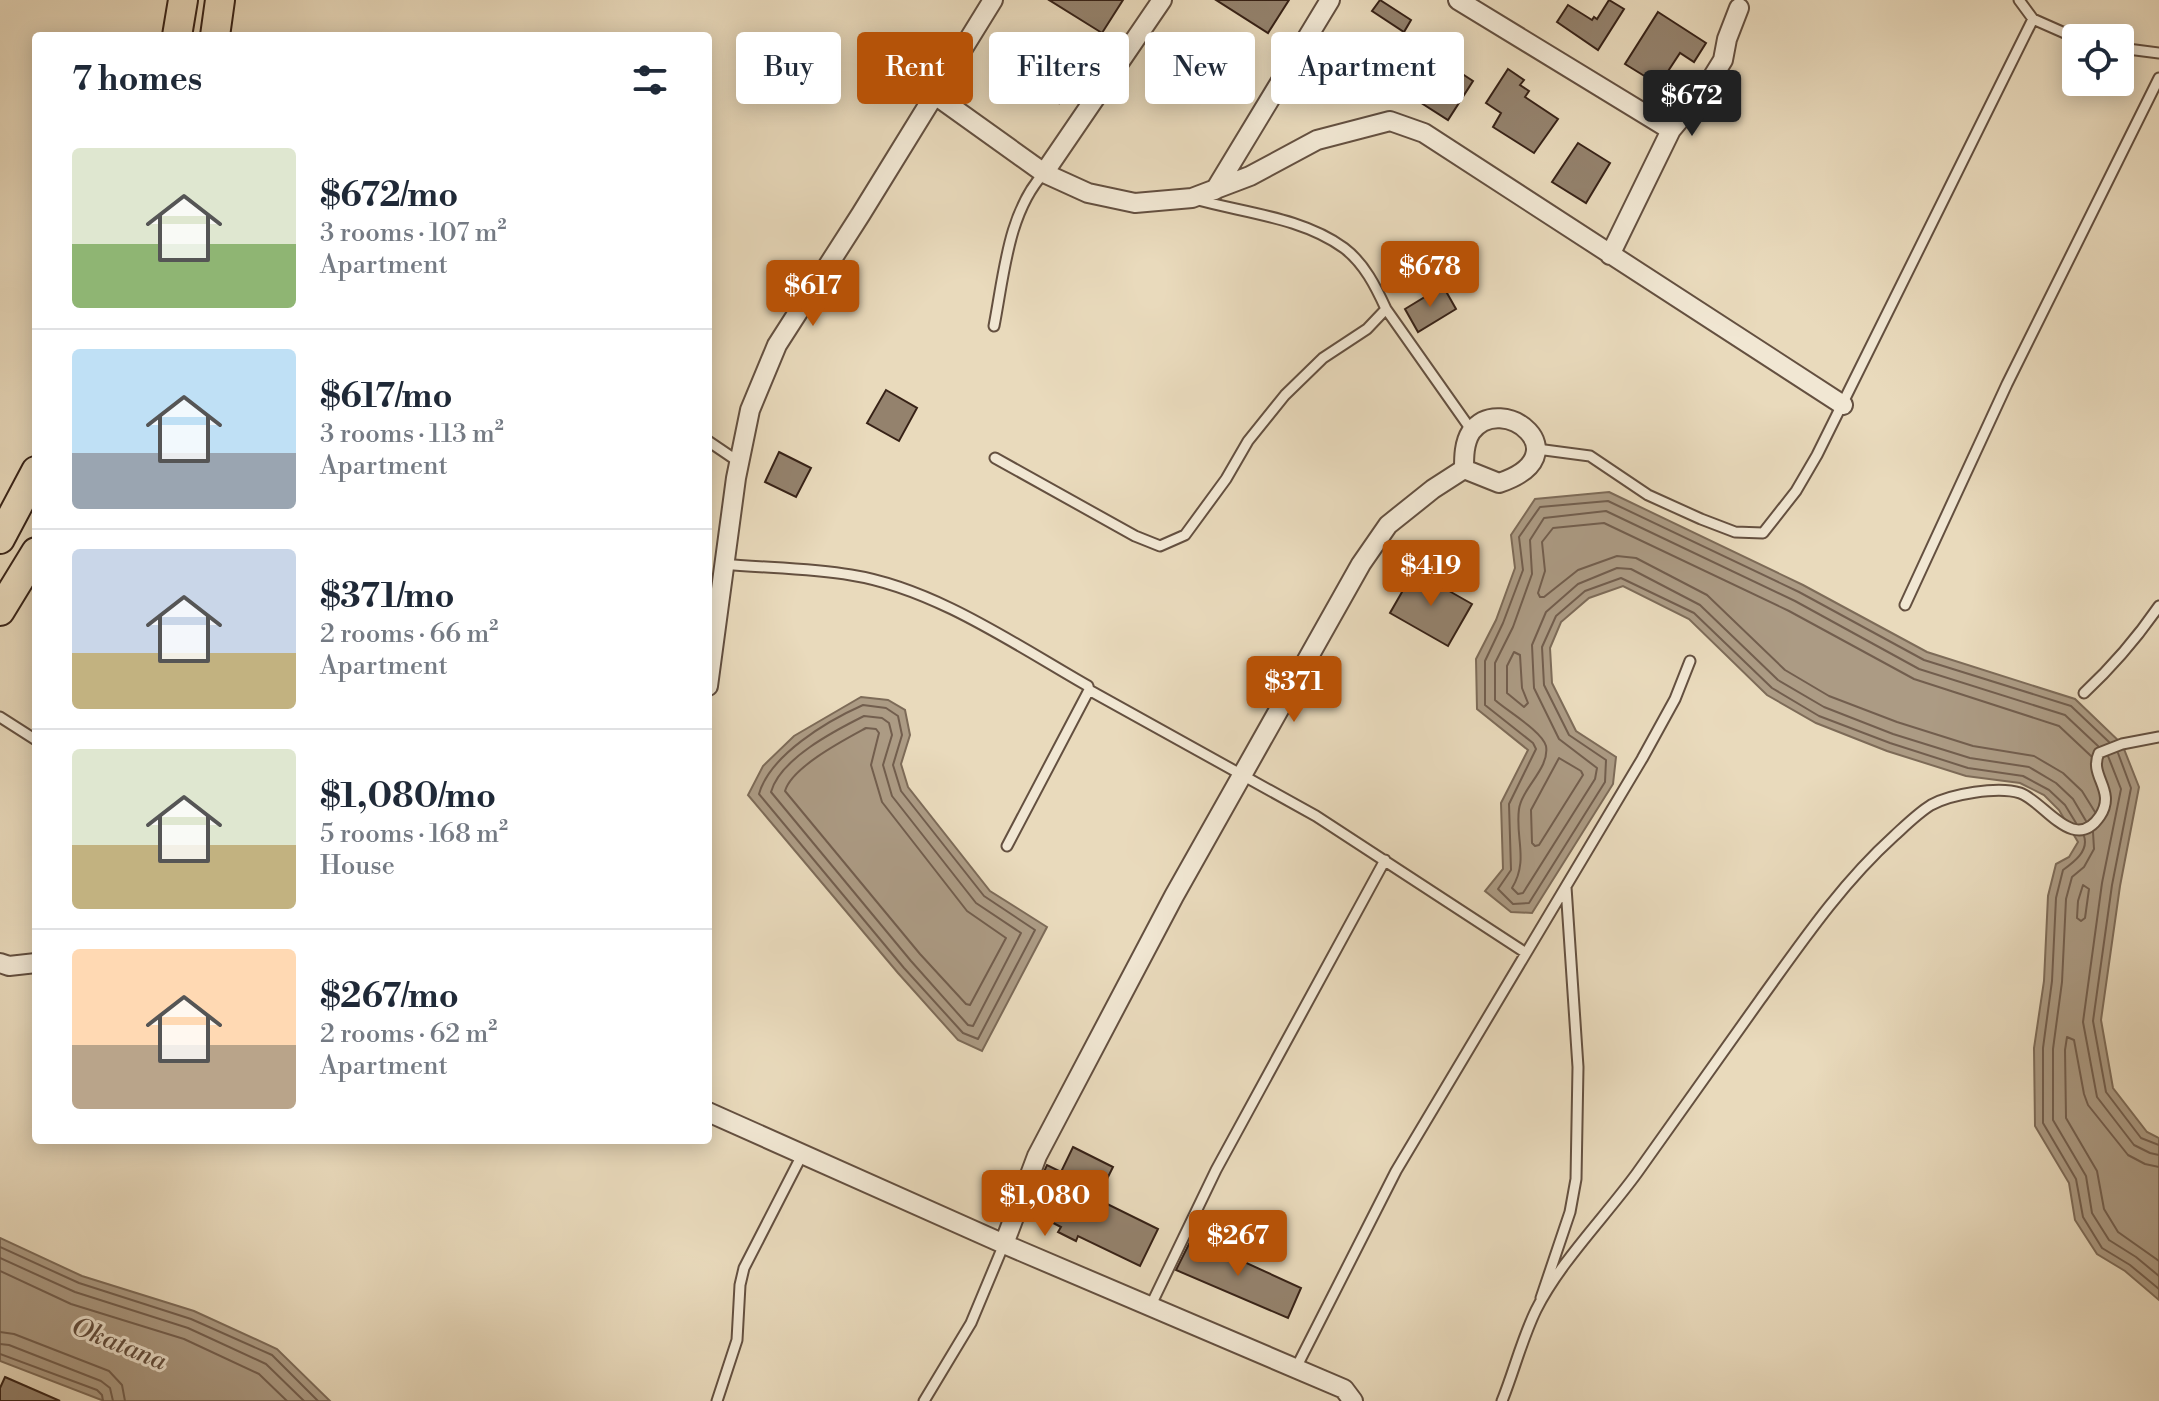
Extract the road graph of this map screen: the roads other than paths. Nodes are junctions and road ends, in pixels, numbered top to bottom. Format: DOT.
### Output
graph roads {
  1 [pos="183,0"];
  2 [pos="220,0"];
  3 [pos="993,0"];
  4 [pos="1162,0"];
  5 [pos="1330,0"];
  6 [pos="1458,0"];
  7 [pos="2019,0"];
  8 [pos="1732,4"];
  9 [pos="2033,19"];
  10 [pos="178,32"];
  11 [pos="216,32"];
  12 [pos="2062,32"];
  13 [pos="973,33"];
  14 [pos="2134,50"];
  15 [pos="2159,53"];
  16 [pos="2159,78"];
  17 [pos="929,104"];
  18 [pos="948,104"];
  19 [pos="1671,130"];
  20 [pos="1044,173"];
  21 [pos="1215,190"];
  22 [pos="1192,198"];
  23 [pos="1610,255"];
  24 [pos="1386,309"];
  25 [pos="994,326"];
  26 [pos="1843,405"];
  27 [pos="1472,431"];
  28 [pos="712,444"];
  29 [pos="1537,449"];
  30 [pos="995,458"];
  31 [pos="739,462"];
  32 [pos="1464,469"];
  33 [pos="32,479"];
  34 [pos="0,539"];
  35 [pos="32,559"];
  36 [pos="723,564"];
  37 [pos="1905,605"];
  38 [pos="2159,606"];
  39 [pos="0,611"];
  40 [pos="712,653"];
  41 [pos="1690,661"];
  42 [pos="1089,690"];
  43 [pos="2084,693"];
  44 [pos="0,717"];
  45 [pos="32,737"];
  46 [pos="2159,737"];
  47 [pos="1241,775"];
  48 [pos="1007,846"];
  49 [pos="1385,860"];
  50 [pos="1566,887"];
  51 [pos="1526,953"];
  52 [pos="0,963"];
  53 [pos="32,963"];
  54 [pos="712,1114"];
  55 [pos="803,1153"];
  56 [pos="1004,1244"];
  57 [pos="1151,1305"];
  58 [pos="1537,1308"];
  59 [pos="1296,1368"];
  60 [pos="717,1401"];
  61 [pos="924,1401"];
  62 [pos="1353,1401"];
  63 [pos="1502,1401"];
  1 -- 10 [label="main road"];
  2 -- 11 [label="main road"];
  3 -- 13 [label="street"];
  4 -- 20 [label="street"];
  5 -- 21 [label="street"];
  6 -- 19 [label="street"];
  7 -- 9 [label="lane"];
  8 -- 19 [label="street"];
  9 -- 12 [label="lane"];
  9 -- 26 [label="lane"];
  14 -- 15 [label="lane"];
  16 -- 37 [label="lane"];
  17 -- 31 [label="street"];
  18 -- 20 [label="street"];
  19 -- 23 [label="street"];
  20 -- 22 [label="street"];
  20 -- 25 [label="lane"];
  21 -- 22 [label="street"];
  21 -- 23 [label="street"];
  22 -- 24 [label="lane"];
  23 -- 26 [label="street"];
  24 -- 27 [label="lane"];
  24 -- 30 [label="lane"];
  26 -- 29 [label="lane"];
  27 -- 29 [label="street"];
  27 -- 32 [label="street"];
  28 -- 31 [label="lane"];
  29 -- 32 [label="street"];
  31 -- 36 [label="street"];
  32 -- 47 [label="street"];
  33 -- 34 [label="main road"];
  35 -- 39 [label="main road"];
  36 -- 40 [label="street"];
  36 -- 42 [label="lane"];
  38 -- 43 [label="lane"];
  41 -- 50 [label="lane"];
  42 -- 47 [label="lane"];
  42 -- 48 [label="lane"];
  44 -- 45 [label="lane"];
  46 -- 58 [label="lane"];
  47 -- 49 [label="lane"];
  47 -- 56 [label="street"];
  49 -- 51 [label="lane"];
  49 -- 57 [label="lane"];
  50 -- 51 [label="lane"];
  50 -- 58 [label="lane"];
  51 -- 59 [label="lane"];
  52 -- 53 [label="street"];
  54 -- 55 [label="street"];
  55 -- 56 [label="street"];
  55 -- 60 [label="lane"];
  56 -- 57 [label="street"];
  56 -- 61 [label="lane"];
  57 -- 59 [label="street"];
  58 -- 63 [label="lane"];
  59 -- 62 [label="street"];
}
